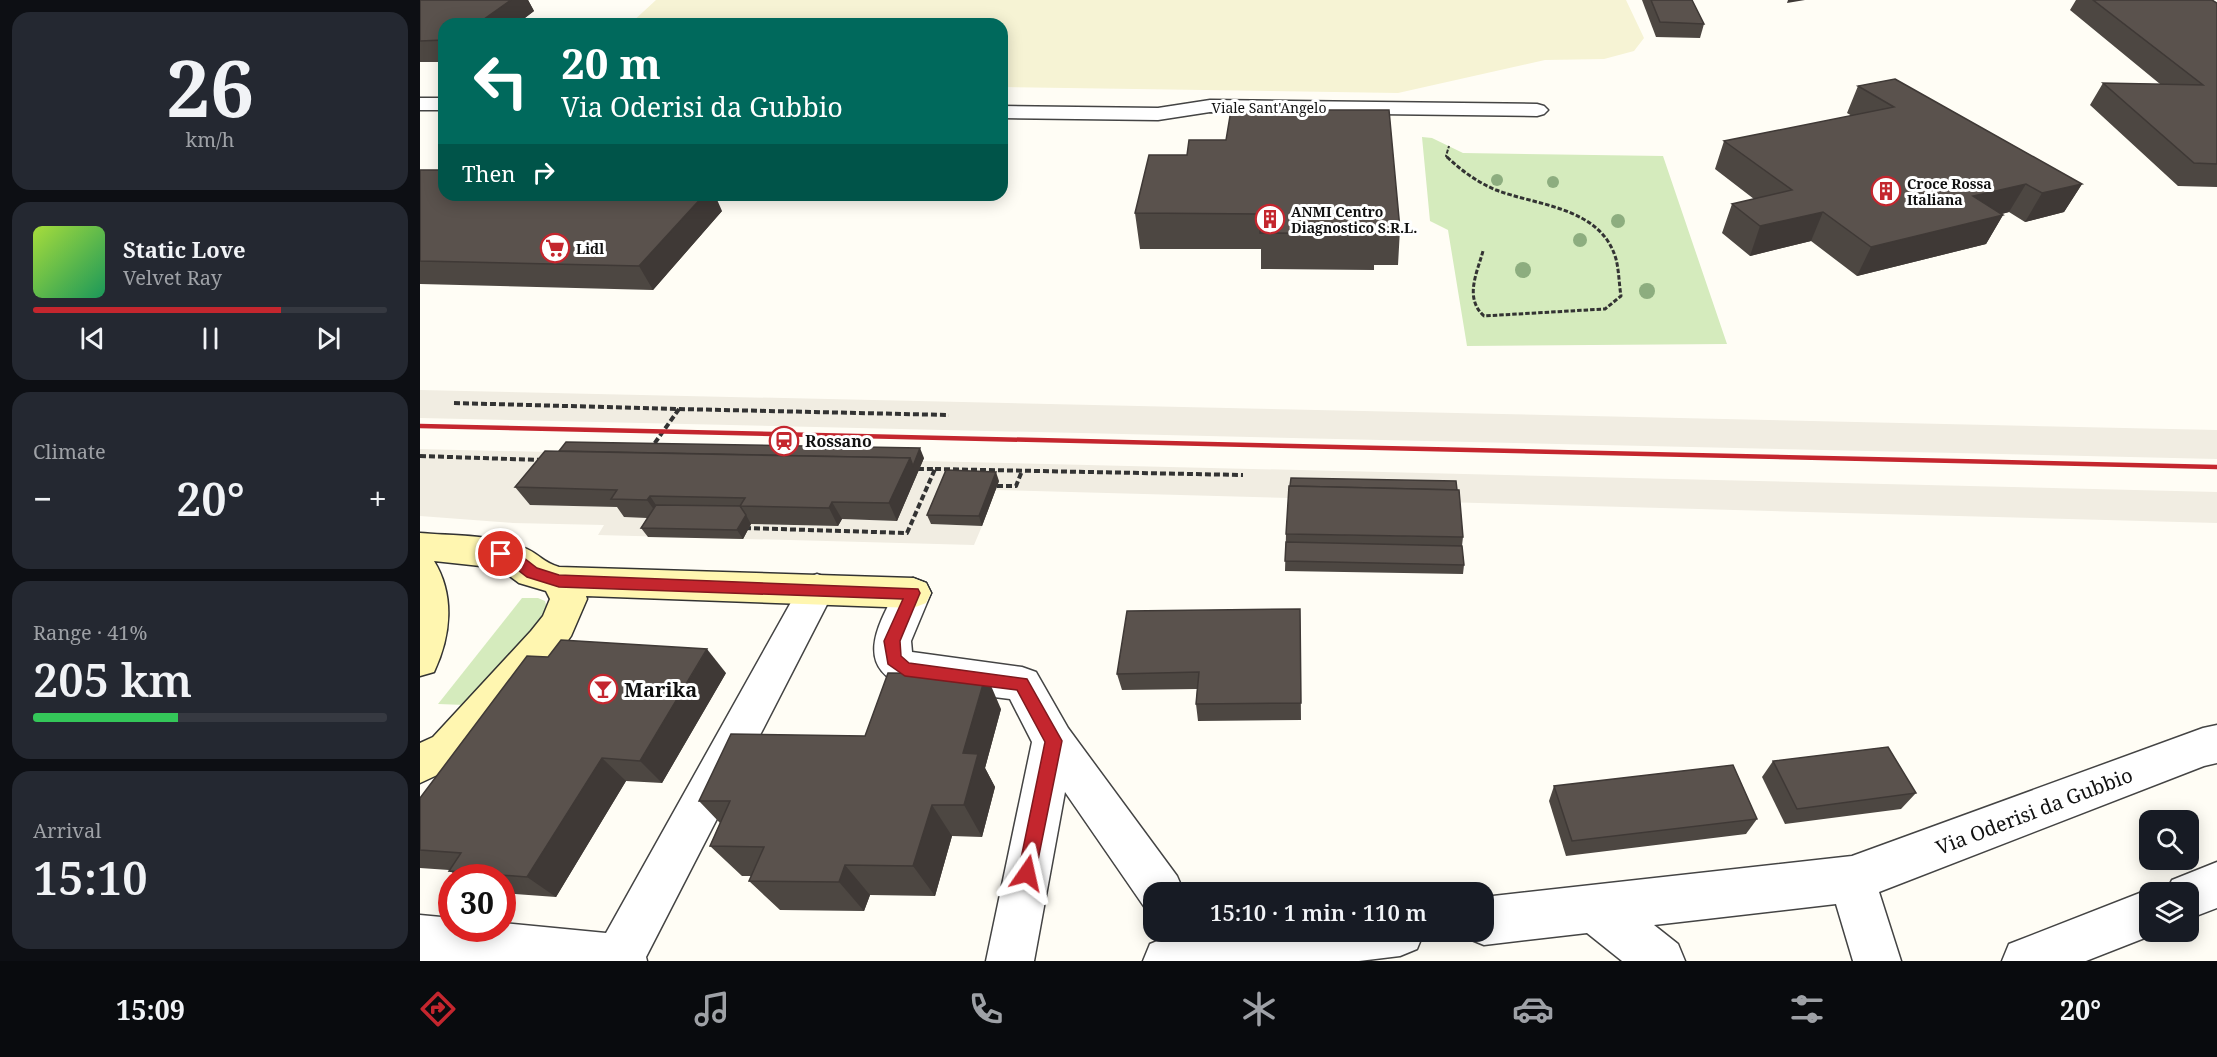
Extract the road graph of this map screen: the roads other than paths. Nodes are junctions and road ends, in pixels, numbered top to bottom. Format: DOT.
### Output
graph roads {
  1 [pos="420,104"];
  2 [pos="438,104"];
  3 [pos="1537,110"];
  4 [pos="1008,112"];
  5 [pos="420,546"];
  6 [pos="420,568"];
  7 [pos="559,581"];
  8 [pos="671,585"];
  9 [pos="817,589"];
  10 [pos="545,642"];
  11 [pos="420,660"];
  12 [pos="1053,741"];
  13 [pos="2217,744"];
  14 [pos="420,764"];
  15 [pos="1852,879"];
  16 [pos="1154,882"];
  17 [pos="2217,885"];
  18 [pos="2199,892"];
  19 [pos="1592,907"];
  20 [pos="2139,916"];
  21 [pos="1494,920"];
  22 [pos="420,939"];
  23 [pos="1282,942"];
  24 [pos="1187,950"];
  25 [pos="621,959"];
  26 [pos="1010,961"];
  27 [pos="1661,961"];
  28 [pos="1877,961"];
  29 [pos="2026,961"];
  1 -- 2 [label="street"];
  3 -- 4 [label="street, Viale Sant'Angelo"];
  5 -- 7 [label="street"];
  6 -- 11 [label="street"];
  7 -- 8 [label="street"];
  7 -- 10 [label="street"];
  8 -- 9 [label="street"];
  8 -- 10 [label="street"];
  9 -- 12 [label="street"];
  9 -- 25 [label="street"];
  10 -- 14 [label="street"];
  12 -- 16 [label="street"];
  12 -- 26 [label="street"];
  13 -- 15 [label="street, Via Oderisi da Gubbio"];
  15 -- 19 [label="street, Via Oderisi da Gubbio"];
  15 -- 28 [label="street"];
  17 -- 18 [label="street"];
  19 -- 21 [label="street"];
  19 -- 27 [label="street"];
  20 -- 29 [label="street"];
  22 -- 25 [label="street"];
  23 -- 24 [label="street"];
}
